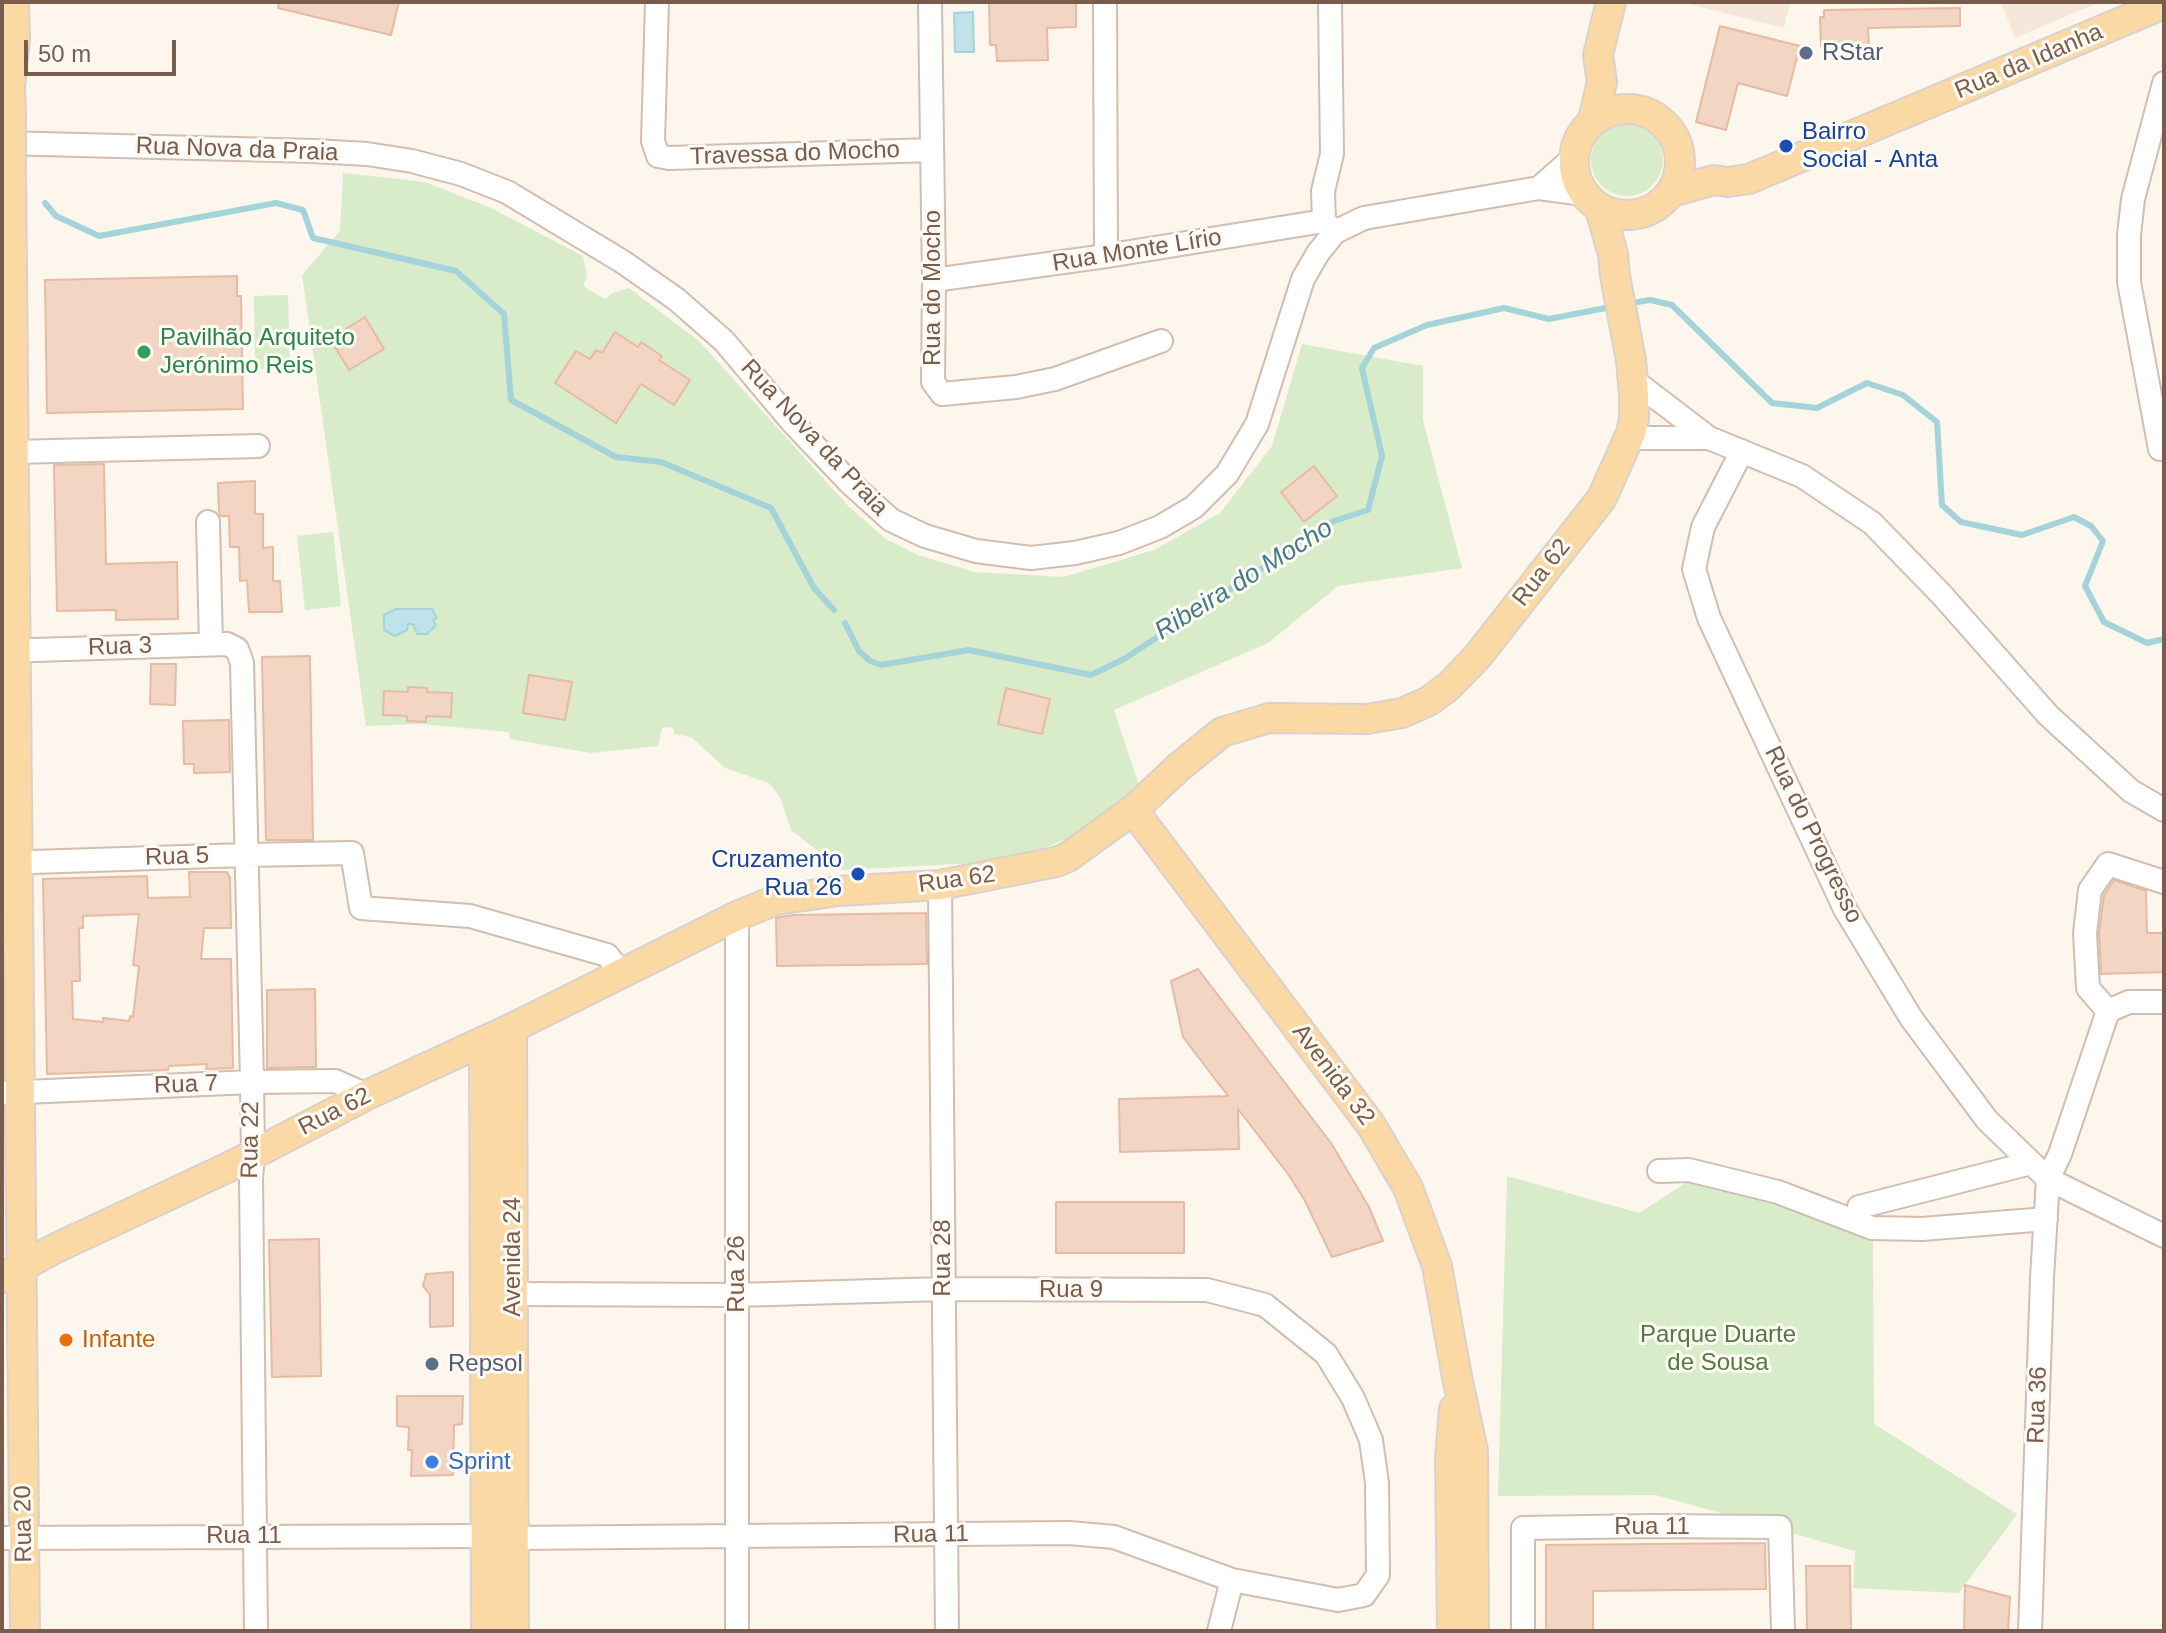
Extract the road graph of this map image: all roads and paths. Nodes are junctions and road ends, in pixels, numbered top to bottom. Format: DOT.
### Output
graph roads {
  1 [pos="657,2"];
  2 [pos="930,2"];
  3 [pos="1105,2"];
  4 [pos="1330,2"];
  5 [pos="1611,2"];
  6 [pos="2164,4"];
  7 [pos="10,12"];
  8 [pos="6,74"];
  9 [pos="1602,82"];
  10 [pos="2164,83"];
  11 [pos="2161,107"];
  12 [pos="1626,108"];
  13 [pos="1593,120"];
  14 [pos="932,150"];
  15 [pos="1680,154"];
  16 [pos="6,156"];
  17 [pos="1573,158"];
  18 [pos="1714,180"];
  19 [pos="1539,188"];
  20 [pos="1671,192"];
  21 [pos="1592,202"];
  22 [pos="1634,215"];
  23 [pos="1329,227"];
  24 [pos="1613,254"];
  25 [pos="1106,256"];
  26 [pos="934,280"];
  27 [pos="1161,341"];
  28 [pos="1633,380"];
  29 [pos="1628,438"];
  30 [pos="1709,438"];
  31 [pos="258,446"];
  32 [pos="2160,449"];
  33 [pos="1742,451"];
  34 [pos="13,452"];
  35 [pos="208,522"];
  36 [pos="211,644"];
  37 [pos="237,649"];
  38 [pos="8,651"];
  39 [pos="1133,810"];
  40 [pos="2164,810"];
  41 [pos="245,855"];
  42 [pos="9,863"];
  43 [pos="2164,882"];
  44 [pos="940,885"];
  45 [pos="737,916"];
  46 [pos="622,973"];
  47 [pos="2164,1002"];
  48 [pos="2108,1011"];
  49 [pos="512,1028"];
  50 [pos="484,1041"];
  51 [pos="252,1082"];
  52 [pos="11,1092"];
  53 [pos="367,1095"];
  54 [pos="253,1154"];
  55 [pos="2031,1163"];
  56 [pos="1659,1171"];
  57 [pos="2048,1179"];
  58 [pos="1859,1207"];
  59 [pos="2046,1219"];
  60 [pos="2164,1236"];
  61 [pos="11,1272"];
  62 [pos="943,1289"];
  63 [pos="513,1294"];
  64 [pos="737,1295"];
  65 [pos="1457,1377"];
  66 [pos="945,1535"];
  67 [pos="255,1536"];
  68 [pos="500,1537"];
  69 [pos="738,1537"];
  70 [pos="13,1538"];
  71 [pos="1232,1580"];
  72 [pos="1338,1600"];
  73 [pos="25,1631"];
  74 [pos="256,1631"];
  75 [pos="486,1631"];
  76 [pos="514,1631"];
  77 [pos="737,1631"];
  78 [pos="947,1631"];
  79 [pos="1219,1631"];
  80 [pos="1452,1631"];
  81 [pos="1474,1631"];
  82 [pos="1523,1631"];
  83 [pos="1783,1631"];
  84 [pos="2030,1631"];
  1 -- 14 [label="street, Travessa do Mocho"];
  2 -- 14 [label="street, Rua do Mocho"];
  3 -- 25 [label="street"];
  4 -- 23 [label="street"];
  5 -- 9 [label="main road"];
  6 -- 18 [label="main road, Rua da Idanha"];
  7 -- 8 [label="main road, Rua 20"];
  8 -- 16 [label="main road, Rua 20, bridge"];
  9 -- 12 [label="main road"];
  9 -- 13 [label="main road"];
  10 -- 11 [label="street"];
  11 -- 32 [label="street"];
  12 -- 13 [label="main road"];
  12 -- 15 [label="main road"];
  13 -- 17 [label="main road"];
  14 -- 26 [label="street, Rua do Mocho"];
  15 -- 18 [label="main road"];
  15 -- 20 [label="main road"];
  16 -- 23 [label="street, Rua Nova da Praia"];
  16 -- 34 [label="main road, Rua 20"];
  17 -- 19 [label="street"];
  17 -- 21 [label="main road"];
  18 -- 20 [label="main road, Rua da Idanha"];
  19 -- 21 [label="street"];
  19 -- 23 [label="street"];
  20 -- 22 [label="main road"];
  21 -- 22 [label="main road"];
  21 -- 24 [label="main road, Rua 62"];
  22 -- 24 [label="main road"];
  23 -- 25 [label="street, Rua Monte Lírio"];
  24 -- 28 [label="main road, Rua 62"];
  25 -- 26 [label="street, Rua Monte Lírio"];
  26 -- 27 [label="street, Rua do Mocho"];
  28 -- 29 [label="main road, Rua 62"];
  28 -- 30 [label="street"];
  29 -- 30 [label="street"];
  29 -- 39 [label="main road, Rua 62"];
  30 -- 33 [label="street"];
  31 -- 34 [label="street"];
  33 -- 40 [label="street"];
  33 -- 55 [label="street, Rua do Progresso"];
  34 -- 38 [label="main road, Rua 20"];
  35 -- 36 [label="street"];
  36 -- 37 [label="street, Rua 3"];
  36 -- 38 [label="street, Rua 3"];
  37 -- 41 [label="street, Rua 22"];
  38 -- 42 [label="main road, Rua 20"];
  39 -- 44 [label="main road, Rua 62"];
  39 -- 65 [label="main road, Avenida 32"];
  41 -- 42 [label="street, Rua 5"];
  41 -- 46 [label="street, Rua 5"];
  41 -- 51 [label="street, Rua 22"];
  42 -- 52 [label="main road, Rua 20"];
  43 -- 48 [label="street"];
  44 -- 45 [label="main road, Rua 62"];
  44 -- 62 [label="street, Rua 28"];
  45 -- 46 [label="main road, Rua 62"];
  45 -- 64 [label="street, Rua 26"];
  46 -- 49 [label="main road, Rua 62"];
  47 -- 48 [label="street"];
  48 -- 57 [label="street"];
  49 -- 50 [label="main road, Rua 62"];
  49 -- 63 [label="main road, Avenida 24"];
  50 -- 53 [label="main road, Rua 62"];
  50 -- 68 [label="main road, Avenida 24"];
  51 -- 52 [label="street, Rua 7"];
  51 -- 53 [label="street, Rua 7"];
  51 -- 54 [label="street, Rua 22"];
  52 -- 61 [label="main road, Rua 20"];
  53 -- 54 [label="main road, Rua 62"];
  54 -- 61 [label="main road, Rua 62"];
  54 -- 67 [label="street, Rua 22"];
  55 -- 57 [label="street, Rua do Progresso"];
  55 -- 58 [label="street"];
  56 -- 59 [label="street"];
  57 -- 59 [label="street, Rua 36"];
  57 -- 60 [label="street, Rua do Progresso"];
  59 -- 84 [label="street, Rua 36"];
  61 -- 70 [label="main road, Rua 20"];
  62 -- 64 [label="street, Rua 9"];
  62 -- 66 [label="street, Rua 28"];
  62 -- 72 [label="street, Rua 9"];
  63 -- 64 [label="street, Rua 9"];
  63 -- 68 [label="main road, Avenida 24"];
  64 -- 69 [label="street, Rua 26"];
  65 -- 80 [label="main road, Avenida 32"];
  65 -- 81 [label="main road, Avenida 32"];
  66 -- 69 [label="street, Rua 11"];
  66 -- 71 [label="street, Rua 11"];
  66 -- 78 [label="street, Rua 28"];
  67 -- 68 [label="street, Rua 11"];
  67 -- 70 [label="street, Rua 11"];
  67 -- 74 [label="street, Rua 22"];
  68 -- 69 [label="street, Rua 11"];
  68 -- 75 [label="main road, Avenida 24"];
  68 -- 76 [label="main road, Avenida 24"];
  69 -- 77 [label="street, Rua 26"];
  70 -- 73 [label="main road, Rua 20"];
  71 -- 72 [label="street, Rua 11"];
  71 -- 79 [label="street"];
  82 -- 83 [label="street, Rua 11"];
}
